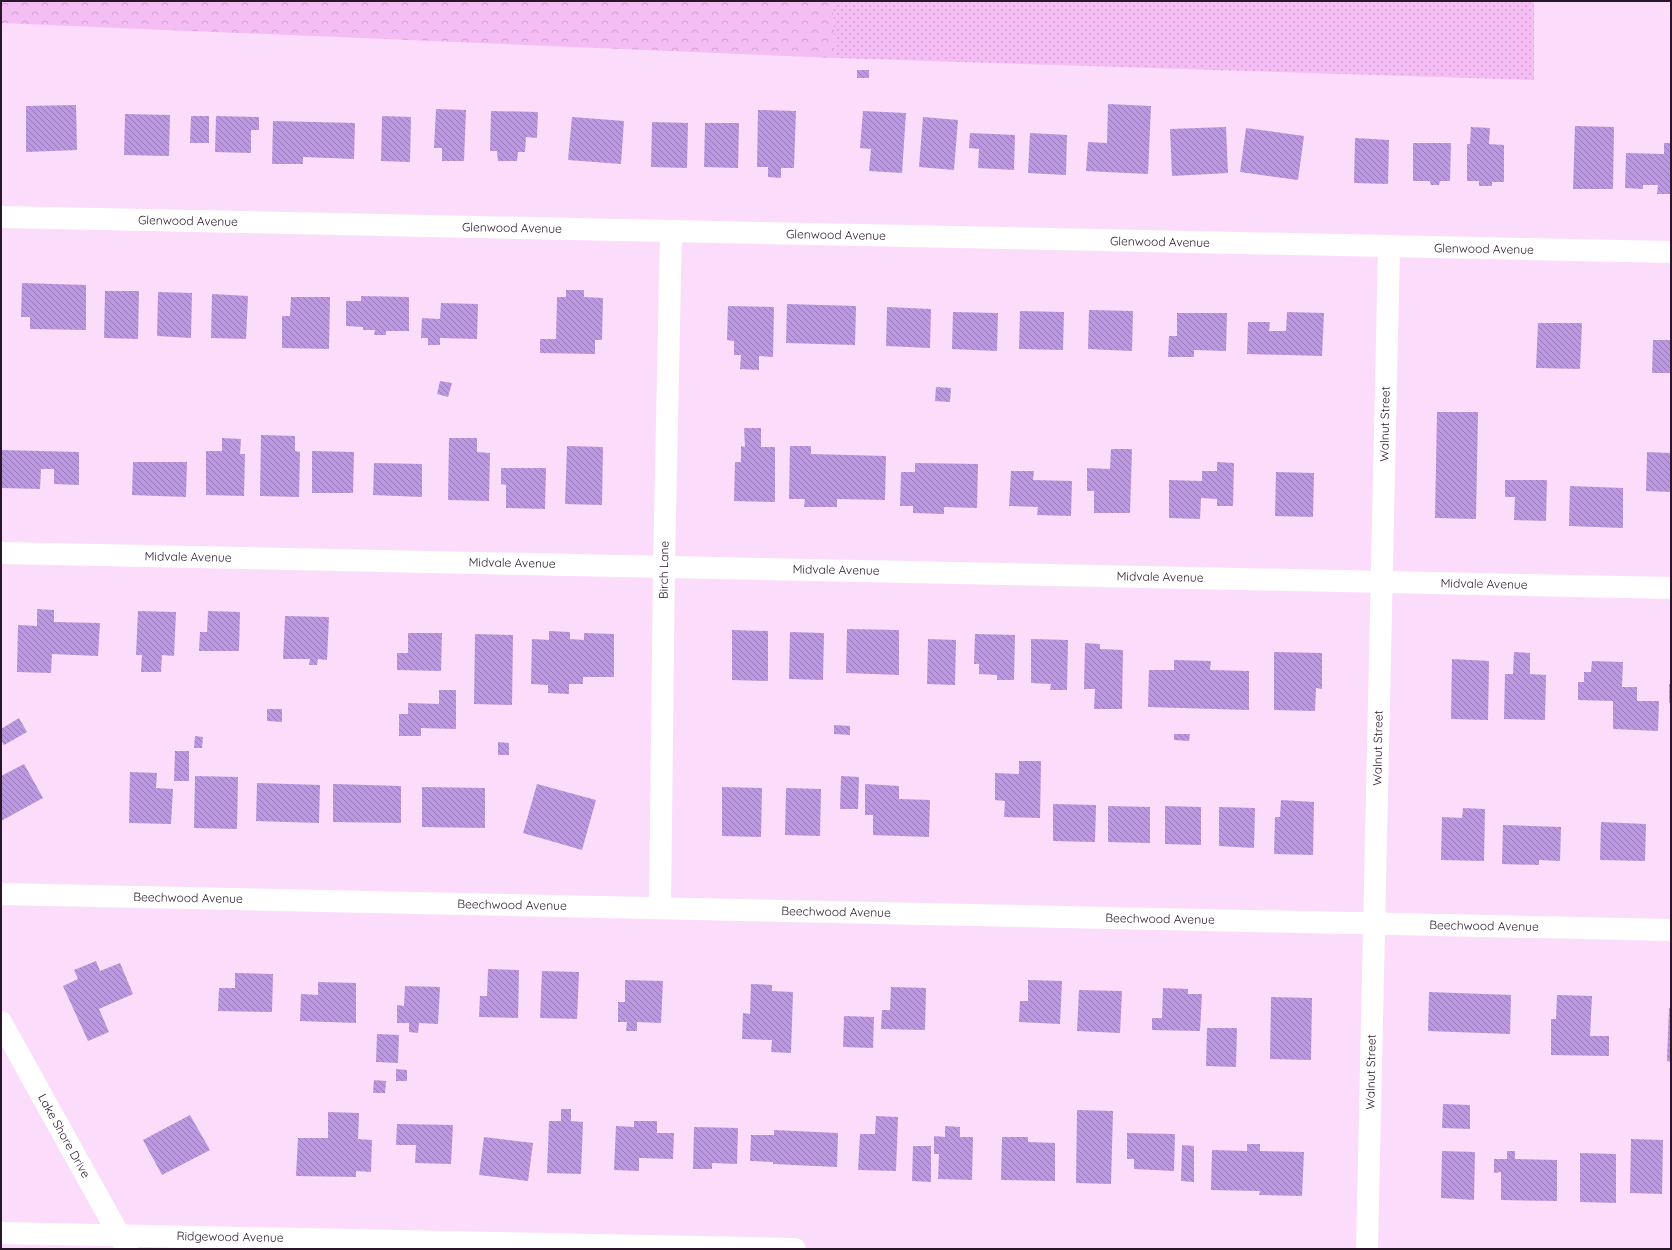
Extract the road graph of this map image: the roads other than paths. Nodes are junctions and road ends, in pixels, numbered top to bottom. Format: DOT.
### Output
graph roads {
  1 [pos="1,217"];
  2 [pos="671,231"];
  3 [pos="1389,246"];
  4 [pos="1671,252"];
  5 [pos="1,553"];
  6 [pos="664,567"];
  7 [pos="1382,582"];
  8 [pos="1671,588"];
  9 [pos="1,894"];
  10 [pos="660,908"];
  11 [pos="1374,923"];
  12 [pos="1671,930"];
  13 [pos="1,1022"];
  14 [pos="1,1233"];
  15 [pos="123,1242"];
  16 [pos="795,1249"];
  17 [pos="1367,1249"];
  1 -- 2 [label="street, Glenwood Avenue"];
  2 -- 3 [label="street, Glenwood Avenue"];
  2 -- 6 [label="street, Birch Lane"];
  3 -- 4 [label="street, Glenwood Avenue"];
  3 -- 7 [label="street, Walnut Street"];
  5 -- 6 [label="street, Midvale Avenue"];
  6 -- 7 [label="street, Midvale Avenue"];
  6 -- 10 [label="street, Birch Lane"];
  7 -- 8 [label="street, Midvale Avenue"];
  7 -- 11 [label="street, Walnut Street"];
  9 -- 10 [label="street, Beechwood Avenue"];
  10 -- 11 [label="street, Beechwood Avenue"];
  11 -- 12 [label="street, Beechwood Avenue"];
  11 -- 17 [label="street, Walnut Street"];
  13 -- 15 [label="street, Lake Shore Drive"];
  14 -- 15 [label="street, Ridgewood Avenue"];
  15 -- 16 [label="street, Ridgewood Avenue"];
}
